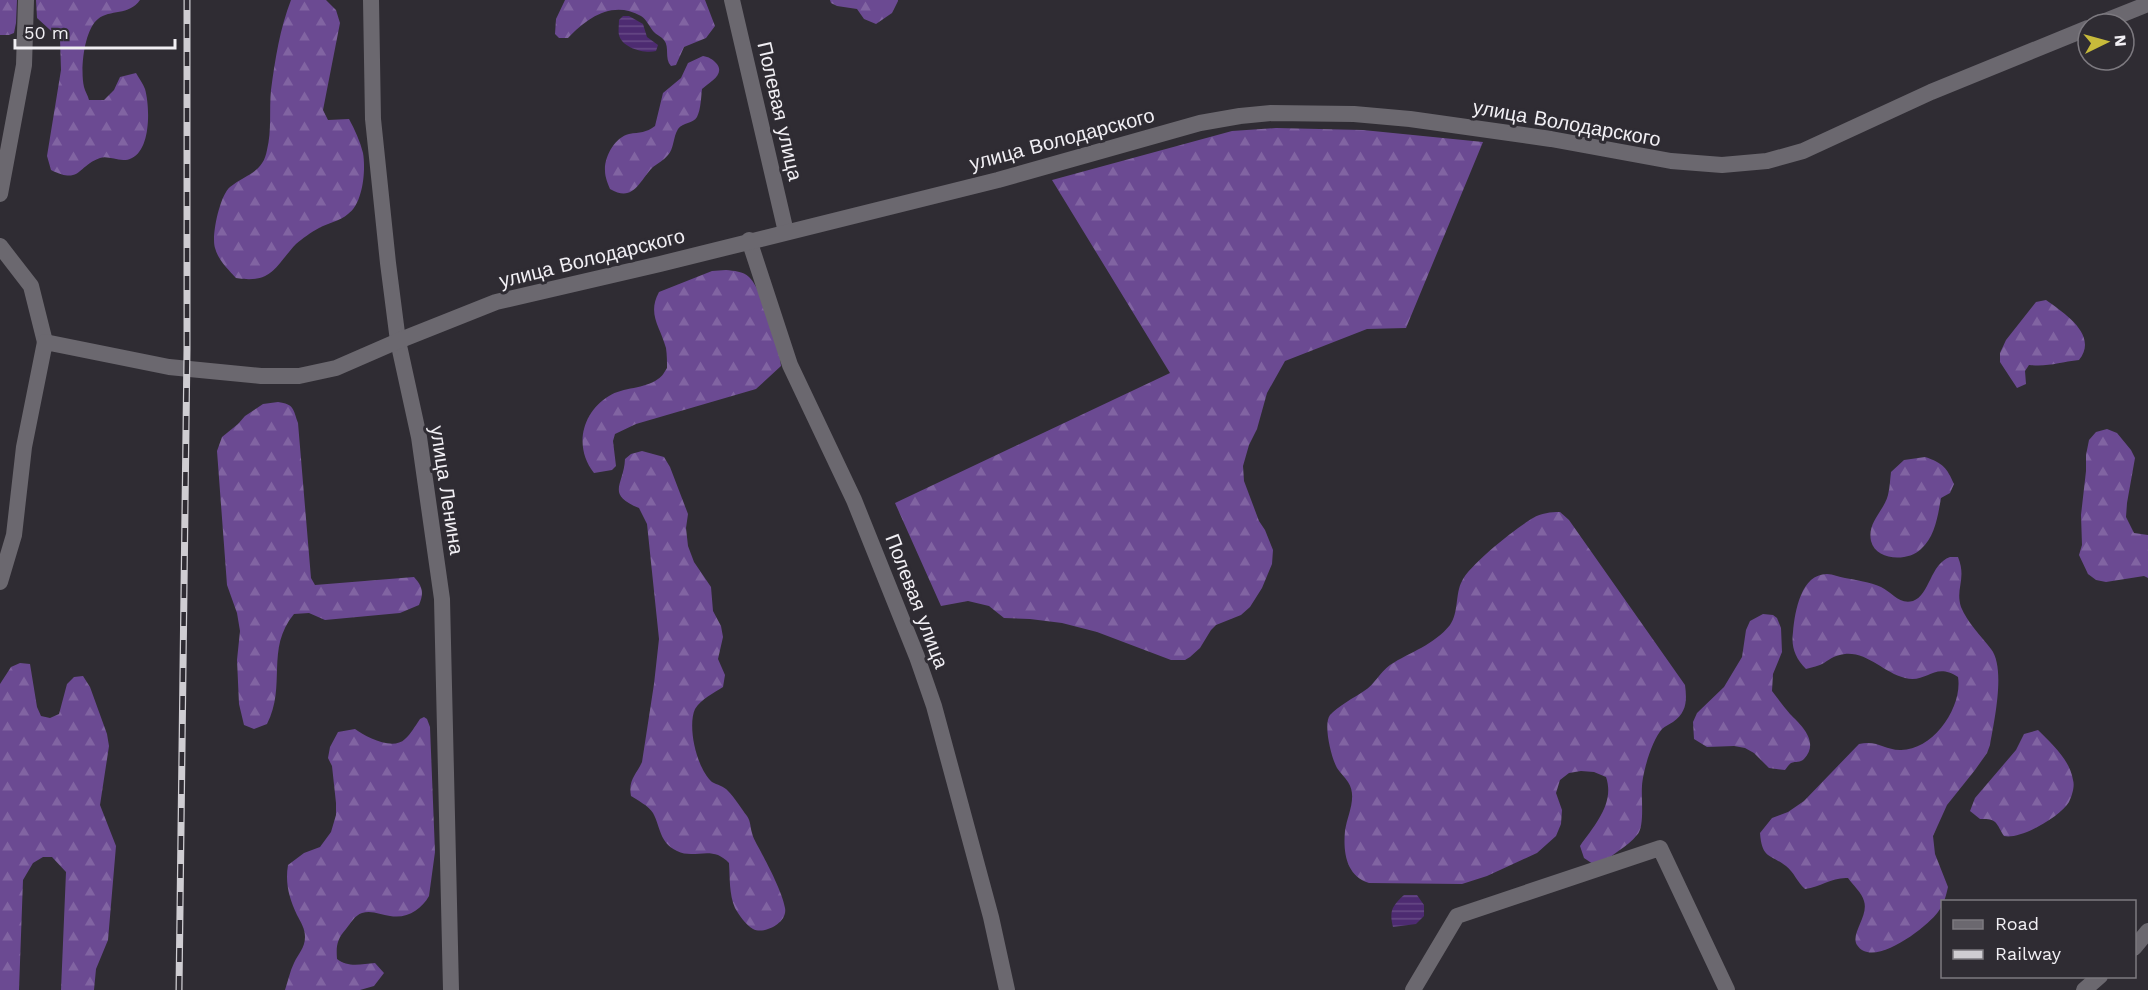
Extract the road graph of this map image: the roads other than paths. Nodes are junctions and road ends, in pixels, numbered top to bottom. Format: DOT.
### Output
graph roads {
  1 [pos="26,0"];
  2 [pos="371,0"];
  3 [pos="732,0"];
  4 [pos="2148,4"];
  5 [pos="2128,12"];
  6 [pos="2076,33"];
  7 [pos="0,194"];
  8 [pos="786,232"];
  9 [pos="749,240"];
  10 [pos="0,246"];
  11 [pos="398,340"];
  12 [pos="45,342"];
  13 [pos="0,582"];
  14 [pos="2148,931"];
  15 [pos="2136,946"];
  16 [pos="2098,978"];
  17 [pos="450,990"];
  18 [pos="1007,990"];
  19 [pos="1413,990"];
  20 [pos="1727,990"];
  21 [pos="2084,990"];
  1 -- 7 [label="street"];
  2 -- 11 [label="street, улица Ленина"];
  3 -- 8 [label="street, Полевая улица"];
  4 -- 5 [label="street"];
  6 -- 8 [label="street, улица Володарского"];
  8 -- 9 [label="street, улица Володарского"];
  9 -- 11 [label="street, улица Володарского"];
  9 -- 18 [label="street, Полевая улица"];
  10 -- 12 [label="street"];
  11 -- 12 [label="street, улица Володарского"];
  11 -- 17 [label="street, улица Ленина"];
  12 -- 13 [label="street"];
  14 -- 15 [label="street"];
  16 -- 21 [label="street"];
  19 -- 20 [label="street"];
}
